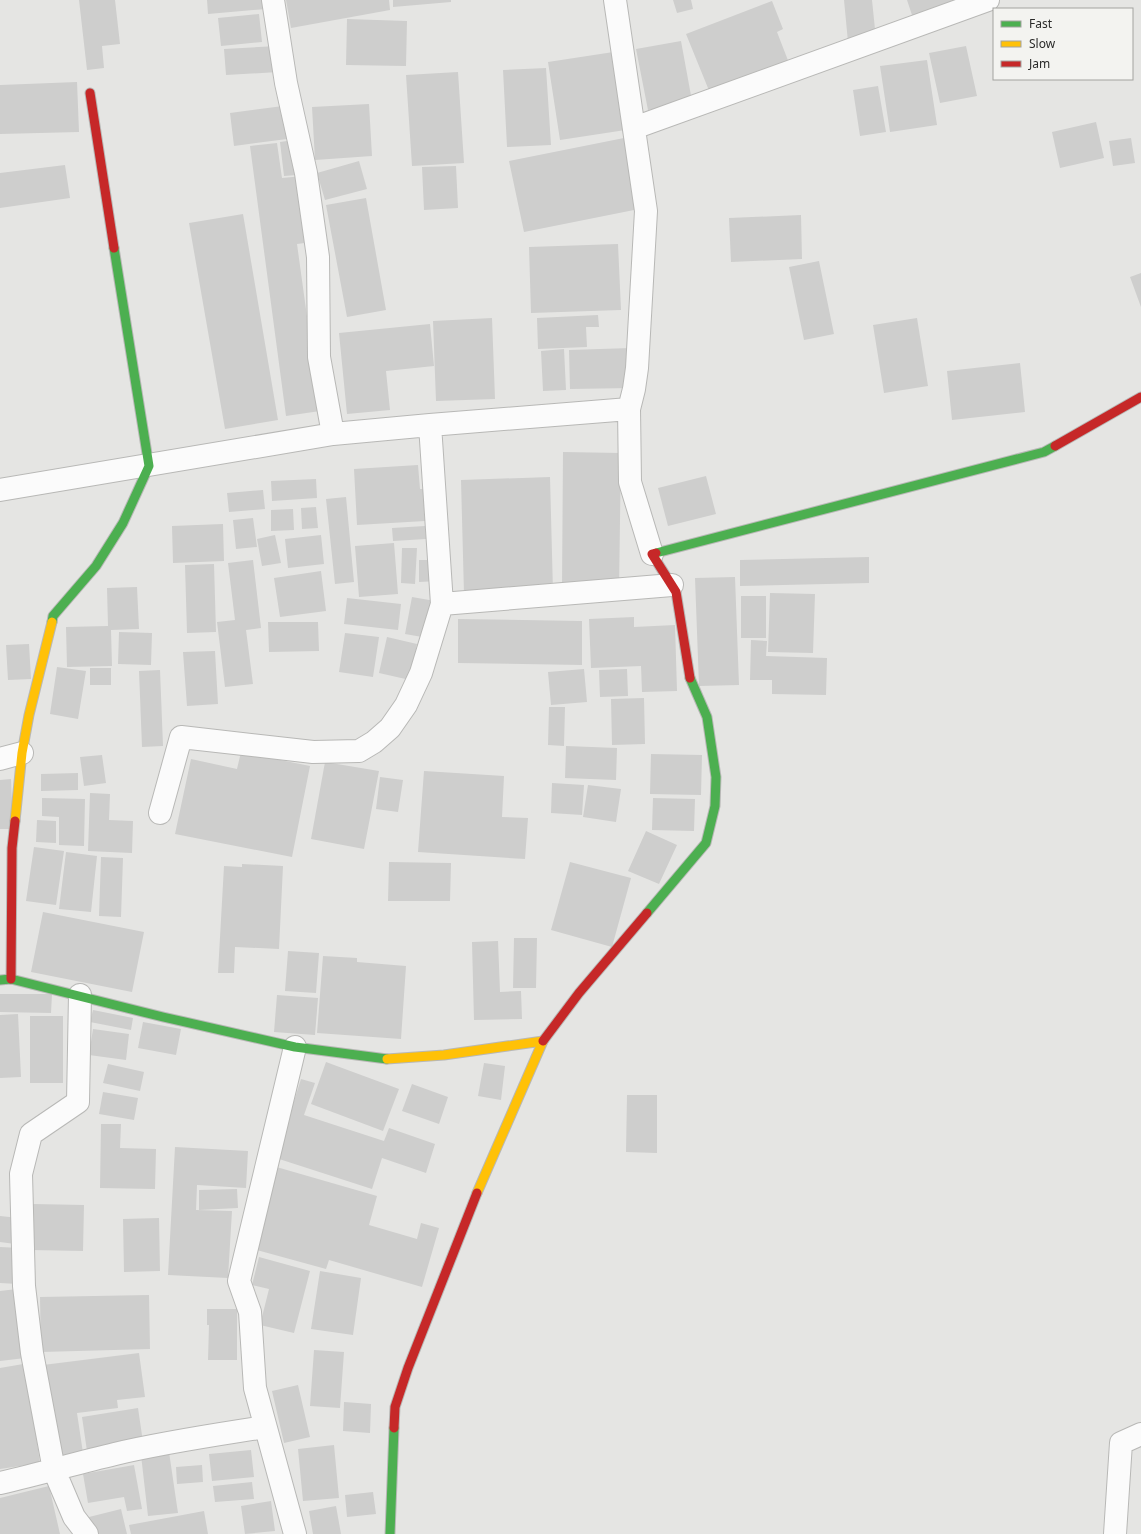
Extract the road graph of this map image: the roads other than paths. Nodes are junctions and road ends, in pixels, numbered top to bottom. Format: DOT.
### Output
graph roads {
  1 [pos="273,0"];
  2 [pos="615,0"];
  3 [pos="988,0"];
  4 [pos="90,93"];
  5 [pos="634,128"];
  6 [pos="1141,397"];
  7 [pos="629,409"];
  8 [pos="430,425"];
  9 [pos="333,434"];
  10 [pos="149,466"];
  11 [pos="0,490"];
  12 [pos="652,554"];
  13 [pos="672,585"];
  14 [pos="442,604"];
  15 [pos="22,753"];
  16 [pos="0,760"];
  17 [pos="160,813"];
  18 [pos="11,978"];
  19 [pos="0,980"];
  20 [pos="80,995"];
  21 [pos="543,1041"];
  22 [pos="296,1047"];
  23 [pos="265,1427"];
  24 [pos="1141,1434"];
  25 [pos="54,1470"];
  26 [pos="0,1482"];
  27 [pos="87,1534"];
  28 [pos="295,1534"];
  29 [pos="390,1534"];
  30 [pos="1115,1534"];
  1 -- 9 [label="street"];
  2 -- 5 [label="street"];
  3 -- 5 [label="street"];
  4 -- 10 [label="street"];
  5 -- 7 [label="street"];
  6 -- 12 [label="street"];
  7 -- 8 [label="street"];
  7 -- 12 [label="street"];
  8 -- 9 [label="street"];
  8 -- 14 [label="street"];
  9 -- 10 [label="street"];
  10 -- 11 [label="street"];
  10 -- 15 [label="street"];
  12 -- 13 [label="street"];
  13 -- 14 [label="street"];
  13 -- 21 [label="street"];
  14 -- 17 [label="street"];
  15 -- 16 [label="street"];
  15 -- 18 [label="street"];
  18 -- 19 [label="street"];
  18 -- 20 [label="street"];
  20 -- 22 [label="street"];
  20 -- 25 [label="street"];
  21 -- 22 [label="street"];
  21 -- 29 [label="street"];
  22 -- 23 [label="street"];
  23 -- 25 [label="street"];
  23 -- 28 [label="street"];
  24 -- 30 [label="street"];
  25 -- 26 [label="street"];
  25 -- 27 [label="street"];
}
